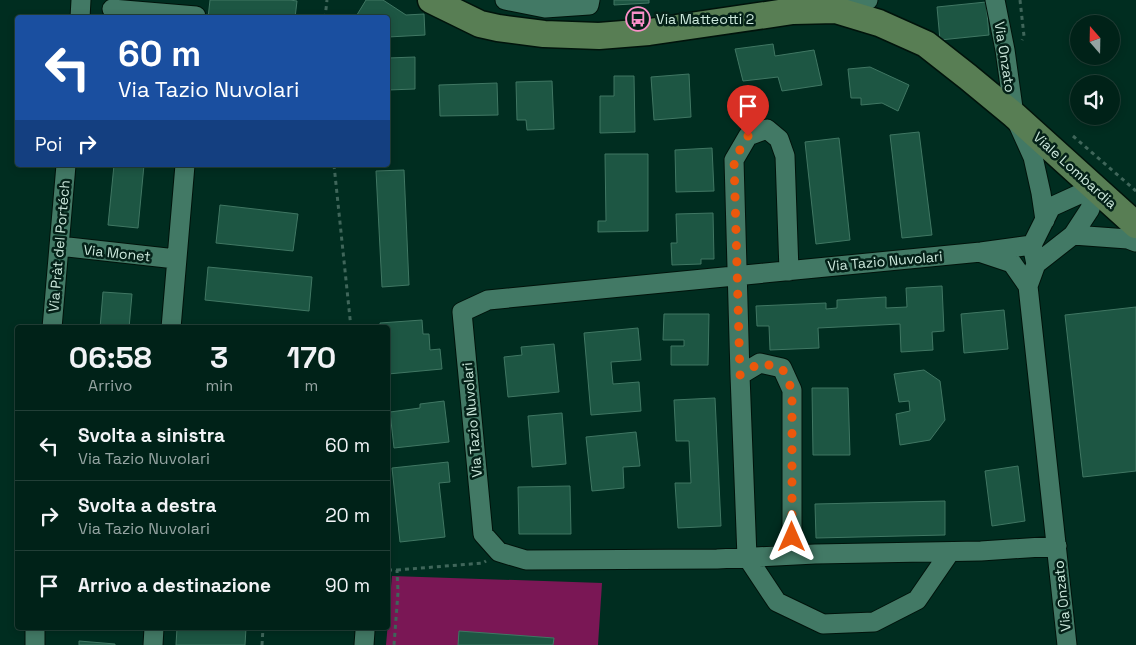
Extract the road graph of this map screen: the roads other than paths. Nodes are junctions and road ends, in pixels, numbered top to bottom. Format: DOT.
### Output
graph roads {
  1 [pos="81,0"];
  2 [pos="431,0"];
  3 [pos="505,0"];
  4 [pos="590,0"];
  5 [pos="868,0"];
  6 [pos="995,0"];
  7 [pos="545,8"];
  8 [pos="112,9"];
  9 [pos="836,10"];
  10 [pos="80,15"];
  11 [pos="184,15"];
  12 [pos="498,28"];
  13 [pos="544,34"];
  14 [pos="1014,115"];
  15 [pos="66,167"];
  16 [pos="185,167"];
  17 [pos="1095,187"];
  18 [pos="1045,220"];
  19 [pos="1136,225"];
  20 [pos="1074,236"];
  21 [pos="1136,242"];
  22 [pos="1032,244"];
  23 [pos="59,246"];
  24 [pos="981,252"];
  25 [pos="176,259"];
  26 [pos="1036,264"];
  27 [pos="789,270"];
  28 [pos="737,275"];
  29 [pos="1028,286"];
  30 [pos="52,325"];
  31 [pos="171,325"];
  32 [pos="740,375"];
  33 [pos="1057,546"];
  34 [pos="950,552"];
  35 [pos="792,555"];
  36 [pos="747,558"];
  37 [pos="35,630"];
  38 [pos="154,630"];
  39 [pos="35,645"];
  40 [pos="153,645"];
  41 [pos="1067,645"];
  1 -- 10 [label="street"];
  2 -- 12 [label="street, Viale Lombardia"];
  3 -- 7 [label="street"];
  3 -- 12 [label="street"];
  4 -- 7 [label="street"];
  5 -- 9 [label="street"];
  6 -- 14 [label="street, Via Onzato"];
  7 -- 13 [label="street"];
  8 -- 11 [label="street"];
  9 -- 13 [label="street, Viale Lombardia"];
  9 -- 14 [label="street, Viale Lombardia"];
  12 -- 13 [label="street, Viale Lombardia"];
  14 -- 17 [label="street, Viale Lombardia"];
  14 -- 18 [label="street, Via Onzato"];
  15 -- 23 [label="street, Via Pràt del Portéch"];
  16 -- 25 [label="street"];
  17 -- 18 [label="street"];
  17 -- 19 [label="street, Viale Lombardia"];
  17 -- 20 [label="street"];
  18 -- 22 [label="street"];
  20 -- 21 [label="street"];
  20 -- 26 [label="street"];
  22 -- 24 [label="street, Via Tazio Nuvolari"];
  22 -- 26 [label="street"];
  23 -- 25 [label="street, Via Monet"];
  23 -- 30 [label="street, Via Pràt del Portéch"];
  24 -- 27 [label="street, Via Tazio Nuvolari"];
  24 -- 29 [label="street"];
  25 -- 31 [label="street"];
  26 -- 29 [label="street"];
  27 -- 28 [label="street, Via Tazio Nuvolari"];
  27 -- 28 [label="street"];
  28 -- 32 [label="street"];
  28 -- 36 [label="street, Via Tazio Nuvolari"];
  29 -- 33 [label="street, Via Onzato"];
  32 -- 35 [label="street"];
  32 -- 36 [label="street"];
  33 -- 34 [label="street"];
  33 -- 41 [label="street, Via Onzato"];
  34 -- 35 [label="street"];
  34 -- 36 [label="street"];
  35 -- 36 [label="street"];
  37 -- 39 [label="street"];
  38 -- 40 [label="street"];
}
